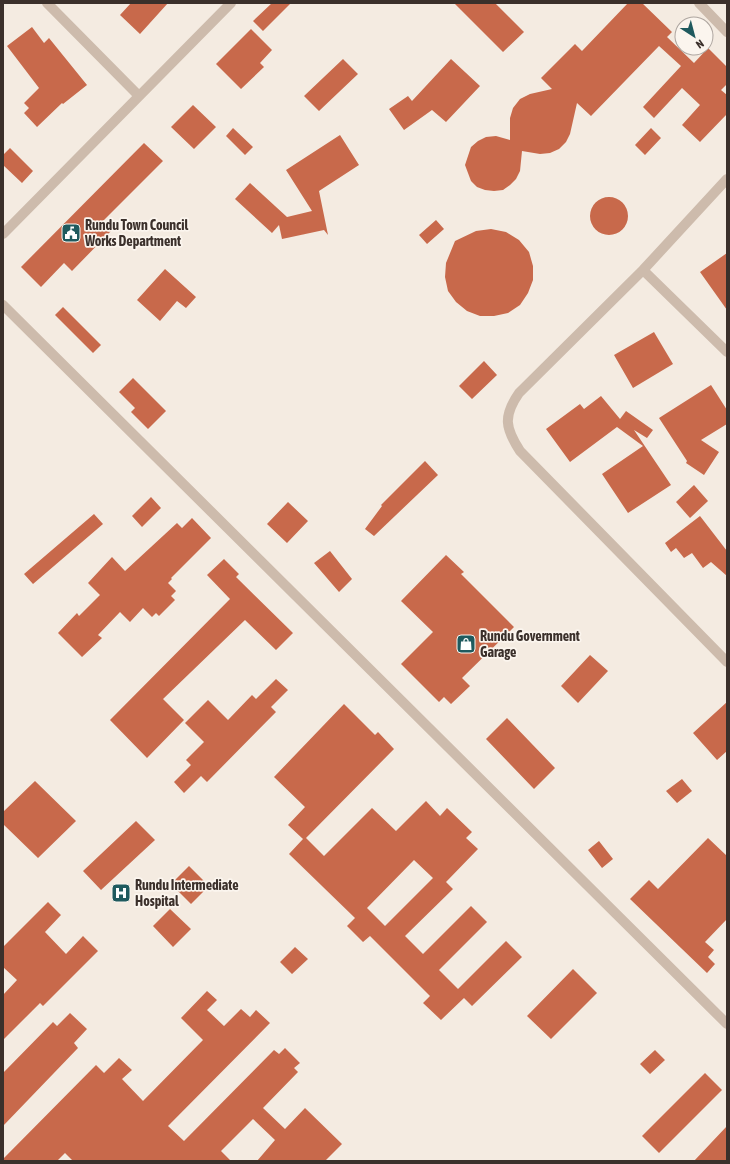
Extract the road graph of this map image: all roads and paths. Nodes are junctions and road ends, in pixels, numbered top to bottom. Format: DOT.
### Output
graph roads {
  1 [pos="47,3"];
  2 [pos="231,3"];
  3 [pos="698,3"];
  4 [pos="727,32"];
  5 [pos="139,96"];
  6 [pos="727,179"];
  7 [pos="3,234"];
  8 [pos="643,270"];
  9 [pos="3,305"];
  10 [pos="727,352"];
  11 [pos="727,662"];
  12 [pos="727,1024"];
  1 -- 5 [label="street"];
  2 -- 5 [label="street"];
  3 -- 4 [label="street"];
  5 -- 7 [label="street"];
  6 -- 8 [label="street"];
  8 -- 10 [label="street"];
  8 -- 11 [label="street"];
  9 -- 12 [label="street"];
}
